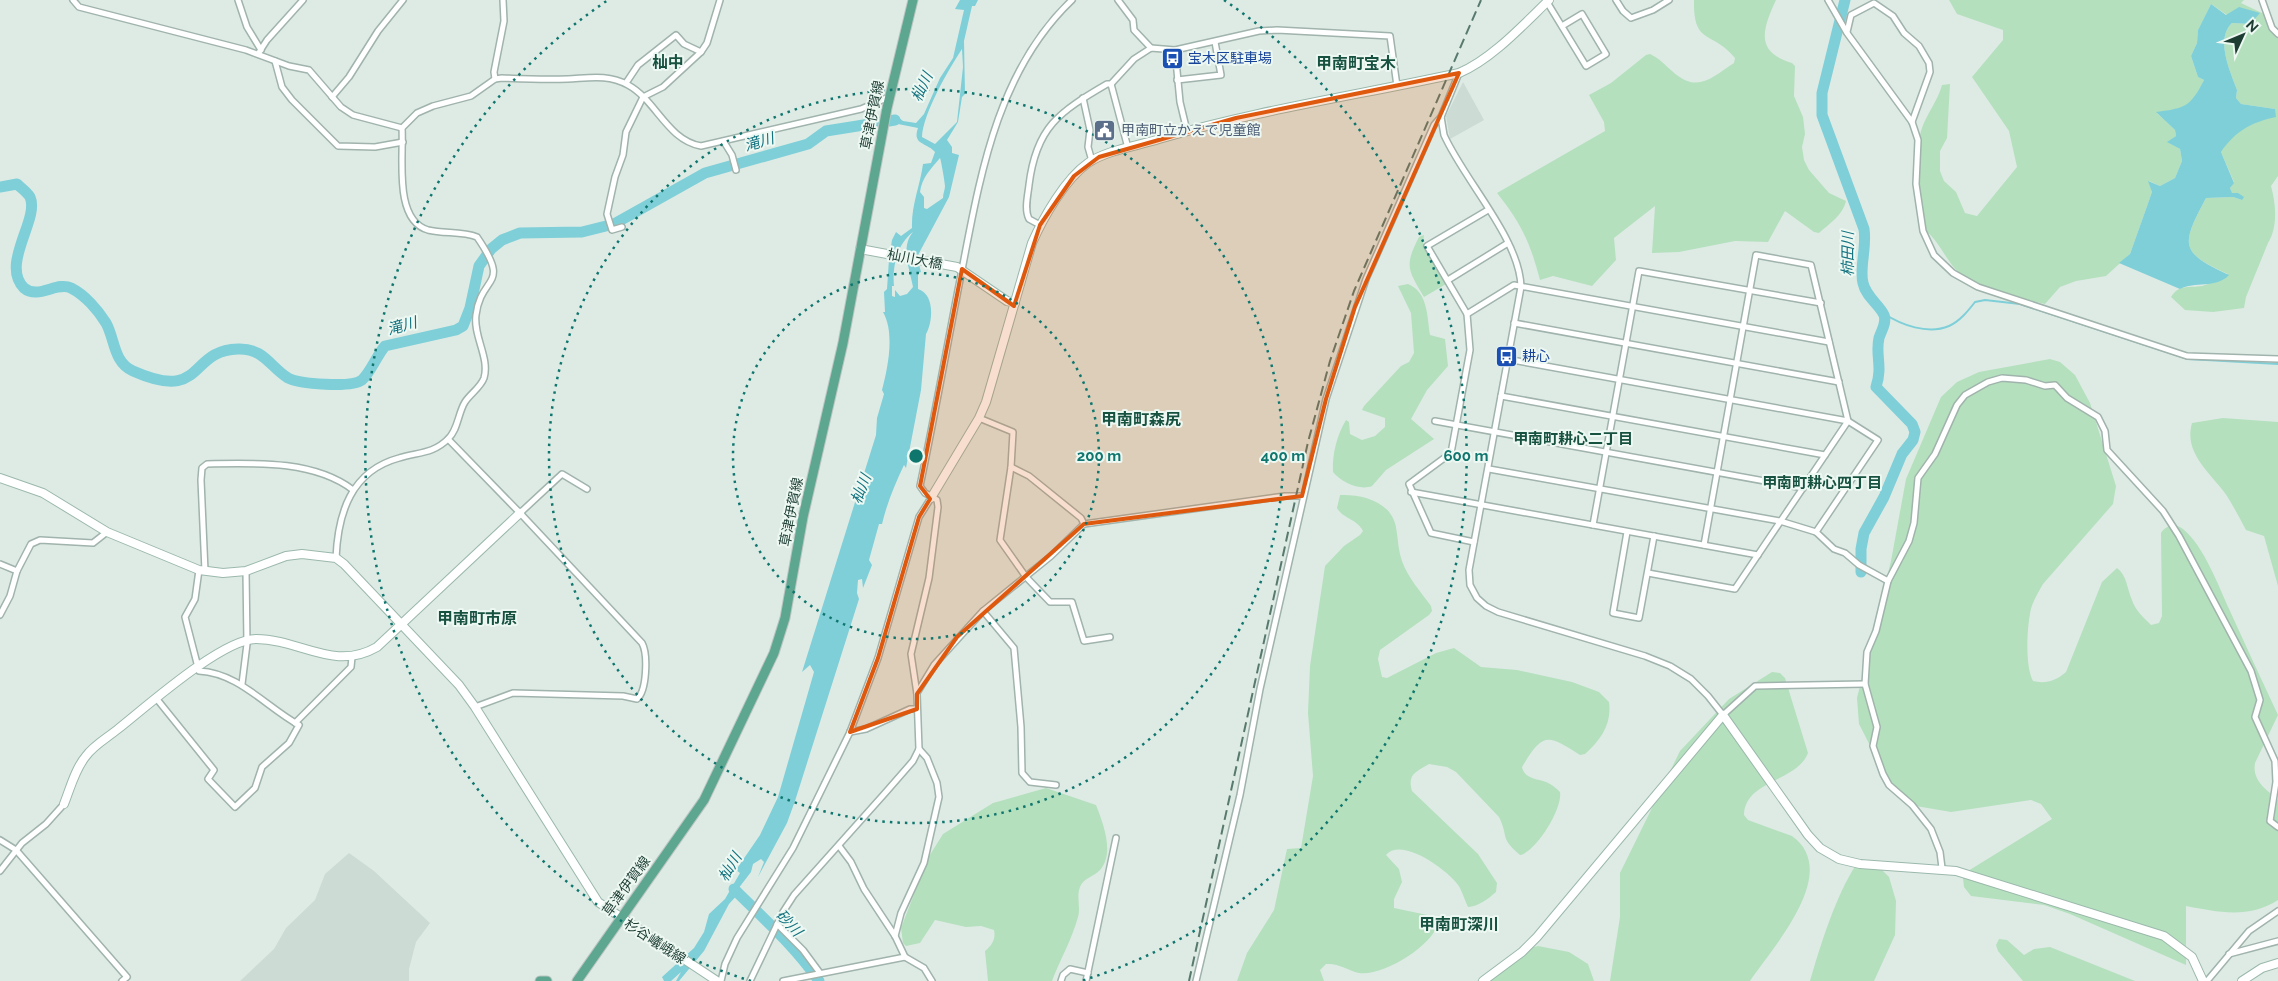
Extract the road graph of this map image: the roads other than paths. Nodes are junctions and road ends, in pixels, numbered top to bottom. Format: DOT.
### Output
graph roads {
  1 [pos="73,0"];
  2 [pos="238,0"];
  3 [pos="403,0"];
  4 [pos="503,0"];
  5 [pos="720,0"];
  6 [pos="914,0"];
  7 [pos="1072,0"];
  8 [pos="1118,0"];
  9 [pos="1616,0"];
  10 [pos="1669,0"];
  11 [pos="1828,0"];
  12 [pos="2262,0"];
  13 [pos="299,1"];
  14 [pos="1548,1"];
  15 [pos="1562,26"];
  16 [pos="1845,30"];
  17 [pos="2278,34"];
  18 [pos="1215,42"];
  19 [pos="1151,48"];
  20 [pos="1175,50"];
  21 [pos="260,52"];
  22 [pos="701,52"];
  23 [pos="275,61"];
  24 [pos="1459,74"];
  25 [pos="495,80"];
  26 [pos="1177,80"];
  27 [pos="626,83"];
  28 [pos="1111,84"];
  29 [pos="1397,86"];
  30 [pos="890,96"];
  31 [pos="332,97"];
  32 [pos="643,97"];
  33 [pos="1083,98"];
  34 [pos="1441,117"];
  35 [pos="1912,122"];
  36 [pos="402,128"];
  37 [pos="1187,131"];
  38 [pos="403,142"];
  39 [pos="724,142"];
  40 [pos="1128,148"];
  41 [pos="1092,161"];
  42 [pos="736,168"];
  43 [pos="1488,210"];
  44 [pos="1040,224"];
  45 [pos="622,227"];
  46 [pos="1508,243"];
  47 [pos="860,249"];
  48 [pos="960,268"];
  49 [pos="1448,280"];
  50 [pos="1521,287"];
  51 [pos="1750,290"];
  52 [pos="1015,303"];
  53 [pos="1821,303"];
  54 [pos="1633,307"];
  55 [pos="1467,314"];
  56 [pos="1514,323"];
  57 [pos="1744,327"];
  58 [pos="1829,342"];
  59 [pos="1626,343"];
  60 [pos="1507,359"];
  61 [pos="2278,359"];
  62 [pos="1738,363"];
  63 [pos="1620,379"];
  64 [pos="1839,382"];
  65 [pos="1501,396"];
  66 [pos="1731,399"];
  67 [pos="1613,416"];
  68 [pos="979,418"];
  69 [pos="1435,421"];
  70 [pos="1848,421"];
  71 [pos="1456,425"];
  72 [pos="1495,433"];
  73 [pos="1724,436"];
  74 [pos="448,439"];
  75 [pos="1606,453"];
  76 [pos="1825,454"];
  77 [pos="1011,467"];
  78 [pos="1488,469"];
  79 [pos="1717,472"];
  80 [pos="0,478"];
  81 [pos="1803,488"];
  82 [pos="1600,489"];
  83 [pos="353,490"];
  84 [pos="587,490"];
  85 [pos="1411,492"];
  86 [pos="1302,496"];
  87 [pos="931,498"];
  88 [pos="1481,505"];
  89 [pos="1711,509"];
  90 [pos="520,513"];
  91 [pos="1780,521"];
  92 [pos="1084,524"];
  93 [pos="1593,525"];
  94 [pos="107,532"];
  95 [pos="1628,532"];
  96 [pos="1816,532"];
  97 [pos="1654,536"];
  98 [pos="1474,542"];
  99 [pos="1704,545"];
  100 [pos="1758,555"];
  101 [pos="336,558"];
  102 [pos="0,564"];
  103 [pos="202,570"];
  104 [pos="17,571"];
  105 [pos="246,571"];
  106 [pos="1648,573"];
  107 [pos="1026,577"];
  108 [pos="1888,581"];
  109 [pos="983,611"];
  110 [pos="0,615"];
  111 [pos="402,624"];
  112 [pos="1110,638"];
  113 [pos="247,640"];
  114 [pos="352,657"];
  115 [pos="198,667"];
  116 [pos="242,684"];
  117 [pos="1865,684"];
  118 [pos="917,694"];
  119 [pos="156,698"];
  120 [pos="475,707"];
  121 [pos="917,709"];
  122 [pos="1723,715"];
  123 [pos="295,723"];
  124 [pos="850,732"];
  125 [pos="919,749"];
  126 [pos="1056,785"];
  127 [pos="64,804"];
  128 [pos="2278,828"];
  129 [pos="1116,838"];
  130 [pos="0,840"];
  131 [pos="839,846"];
  132 [pos="16,850"];
  133 [pos="1942,868"];
  134 [pos="0,871"];
  135 [pos="2278,911"];
  136 [pos="619,918"];
  137 [pos="777,925"];
  138 [pos="895,936"];
  139 [pos="2278,941"];
  140 [pos="2228,954"];
  141 [pos="905,957"];
  142 [pos="2278,963"];
  143 [pos="820,973"];
  144 [pos="1088,973"];
  145 [pos="122,981"];
  146 [pos="540,981"];
  147 [pos="547,981"];
  148 [pos="577,981"];
  149 [pos="717,981"];
  150 [pos="721,981"];
  151 [pos="750,981"];
  152 [pos="783,981"];
  153 [pos="932,981"];
  154 [pos="1061,981"];
  155 [pos="1086,981"];
  156 [pos="1196,981"];
  157 [pos="1483,981"];
  158 [pos="2203,981"];
  159 [pos="2207,981"];
  160 [pos="2242,981"];
  1 -- 21 [label="street"];
  2 -- 21 [label="street"];
  3 -- 31 [label="street"];
  4 -- 25 [label="street"];
  5 -- 22 [label="street"];
  6 -- 30 [label="main road, 草津伊賀線"];
  7 -- 48 [label="street"];
  8 -- 19 [label="street"];
  9 -- 10 [label="street"];
  11 -- 16 [label="street"];
  12 -- 17 [label="street"];
  13 -- 21 [label="street"];
  14 -- 15 [label="street"];
  14 -- 24 [label="street"];
  15 -- 15 [label="street"];
  16 -- 35 [label="street"];
  16 -- 35 [label="street"];
  18 -- 20 [label="street"];
  18 -- 26 [label="street"];
  18 -- 29 [label="street"];
  19 -- 20 [label="street"];
  19 -- 28 [label="street"];
  20 -- 26 [label="street"];
  21 -- 23 [label="street"];
  22 -- 27 [label="street"];
  22 -- 32 [label="street"];
  23 -- 31 [label="street"];
  23 -- 38 [label="street"];
  24 -- 29 [label="street"];
  24 -- 34 [label="street"];
  25 -- 27 [label="street"];
  25 -- 36 [label="street"];
  26 -- 37 [label="street"];
  27 -- 32 [label="street"];
  28 -- 33 [label="street"];
  28 -- 40 [label="street"];
  29 -- 37 [label="street"];
  30 -- 39 [label="street"];
  30 -- 47 [label="main road, 草津伊賀線"];
  31 -- 36 [label="street"];
  32 -- 39 [label="street"];
  32 -- 45 [label="street"];
  33 -- 41 [label="street"];
  33 -- 44 [label="street"];
  34 -- 43 [label="street"];
  34 -- 86 [label="street"];
  35 -- 61 [label="street"];
  36 -- 38 [label="street"];
  37 -- 40 [label="street"];
  38 -- 74 [label="street"];
  39 -- 42 [label="street"];
  40 -- 41 [label="street"];
  41 -- 44 [label="street"];
  43 -- 46 [label="street"];
  43 -- 49 [label="street"];
  44 -- 52 [label="street"];
  46 -- 49 [label="street"];
  46 -- 50 [label="street"];
  47 -- 48 [label="street, 杣川大橋"];
  47 -- 136 [label="main road, 草津伊賀線"];
  48 -- 52 [label="street"];
  48 -- 87 [label="street"];
  49 -- 55 [label="street"];
  50 -- 54 [label="street"];
  50 -- 55 [label="street"];
  50 -- 56 [label="street"];
  51 -- 53 [label="street"];
  51 -- 53 [label="street"];
  51 -- 54 [label="street"];
  51 -- 57 [label="street"];
  52 -- 68 [label="street"];
  53 -- 58 [label="street"];
  54 -- 57 [label="street"];
  54 -- 59 [label="street"];
  55 -- 71 [label="street"];
  56 -- 59 [label="street"];
  56 -- 60 [label="street"];
  57 -- 58 [label="street"];
  57 -- 62 [label="street"];
  58 -- 64 [label="street"];
  59 -- 62 [label="street"];
  59 -- 63 [label="street"];
  60 -- 63 [label="street"];
  60 -- 65 [label="street"];
  62 -- 64 [label="street"];
  62 -- 66 [label="street"];
  63 -- 66 [label="street"];
  63 -- 67 [label="street"];
  64 -- 70 [label="street"];
  65 -- 67 [label="street"];
  65 -- 72 [label="street"];
  66 -- 70 [label="street"];
  66 -- 73 [label="street"];
  67 -- 73 [label="street"];
  67 -- 75 [label="street"];
  68 -- 77 [label="street"];
  68 -- 87 [label="street"];
  69 -- 71 [label="street"];
  70 -- 76 [label="street"];
  70 -- 96 [label="street"];
  71 -- 72 [label="street"];
  71 -- 85 [label="street"];
  72 -- 75 [label="street"];
  72 -- 78 [label="street"];
  73 -- 76 [label="street"];
  73 -- 79 [label="street"];
  74 -- 83 [label="street"];
  74 -- 90 [label="street"];
  75 -- 79 [label="street"];
  75 -- 82 [label="street"];
  76 -- 81 [label="street"];
  77 -- 92 [label="street"];
  77 -- 107 [label="street"];
  78 -- 82 [label="street"];
  78 -- 88 [label="street"];
  79 -- 81 [label="street"];
  79 -- 89 [label="street"];
  80 -- 94 [label="street"];
  81 -- 91 [label="street"];
  82 -- 89 [label="street"];
  82 -- 93 [label="street"];
  83 -- 101 [label="street"];
  83 -- 103 [label="street"];
  84 -- 90 [label="street"];
  85 -- 88 [label="street"];
  85 -- 98 [label="street"];
  86 -- 92 [label="street"];
  86 -- 156 [label="street"];
  87 -- 118 [label="street"];
  87 -- 124 [label="street"];
  88 -- 93 [label="street"];
  88 -- 98 [label="street"];
  89 -- 91 [label="street"];
  89 -- 99 [label="street"];
  90 -- 111 [label="street"];
  90 -- 120 [label="street"];
  91 -- 96 [label="street"];
  91 -- 100 [label="street"];
  92 -- 107 [label="street"];
  93 -- 95 [label="street"];
  94 -- 103 [label="street"];
  94 -- 104 [label="street"];
  95 -- 97 [label="street"];
  95 -- 106 [label="street"];
  96 -- 108 [label="street"];
  97 -- 99 [label="street"];
  97 -- 106 [label="street"];
  98 -- 122 [label="street"];
  99 -- 100 [label="street"];
  100 -- 106 [label="street"];
  101 -- 105 [label="street"];
  101 -- 111 [label="street, 杉谷嶬峨線"];
  102 -- 104 [label="street"];
  103 -- 105 [label="street"];
  103 -- 115 [label="street"];
  104 -- 110 [label="street"];
  105 -- 113 [label="street"];
  107 -- 109 [label="street"];
  107 -- 112 [label="street"];
  108 -- 117 [label="street"];
  108 -- 128 [label="street"];
  109 -- 118 [label="street"];
  109 -- 126 [label="street"];
  111 -- 114 [label="street"];
  111 -- 120 [label="street, 杉谷嶬峨線"];
  113 -- 114 [label="street"];
  113 -- 115 [label="street"];
  113 -- 116 [label="street"];
  114 -- 123 [label="street"];
  115 -- 116 [label="street"];
  115 -- 119 [label="street"];
  116 -- 123 [label="street"];
  117 -- 122 [label="street"];
  117 -- 133 [label="street"];
  118 -- 121 [label="street"];
  119 -- 123 [label="street"];
  119 -- 127 [label="street"];
  120 -- 136 [label="street, 杉谷嶬峨線"];
  121 -- 124 [label="street"];
  121 -- 125 [label="street"];
  122 -- 133 [label="street"];
  122 -- 157 [label="street"];
  124 -- 150 [label="street"];
  125 -- 131 [label="street"];
  125 -- 138 [label="street"];
  127 -- 132 [label="street"];
  129 -- 144 [label="street"];
  130 -- 132 [label="street"];
  131 -- 137 [label="street"];
  131 -- 138 [label="street"];
  132 -- 134 [label="street"];
  132 -- 145 [label="street"];
  133 -- 158 [label="street"];
  135 -- 140 [label="street"];
  136 -- 148 [label="main road, 草津伊賀線"];
  136 -- 149 [label="street, 杉谷嶬峨線"];
  137 -- 143 [label="street"];
  137 -- 151 [label="street"];
  138 -- 141 [label="street"];
  139 -- 140 [label="street"];
  140 -- 159 [label="street"];
  141 -- 143 [label="street"];
  141 -- 153 [label="street"];
  142 -- 160 [label="street"];
  143 -- 152 [label="street"];
  144 -- 154 [label="street"];
  144 -- 155 [label="street"];
  146 -- 147 [label="main road"];
}
